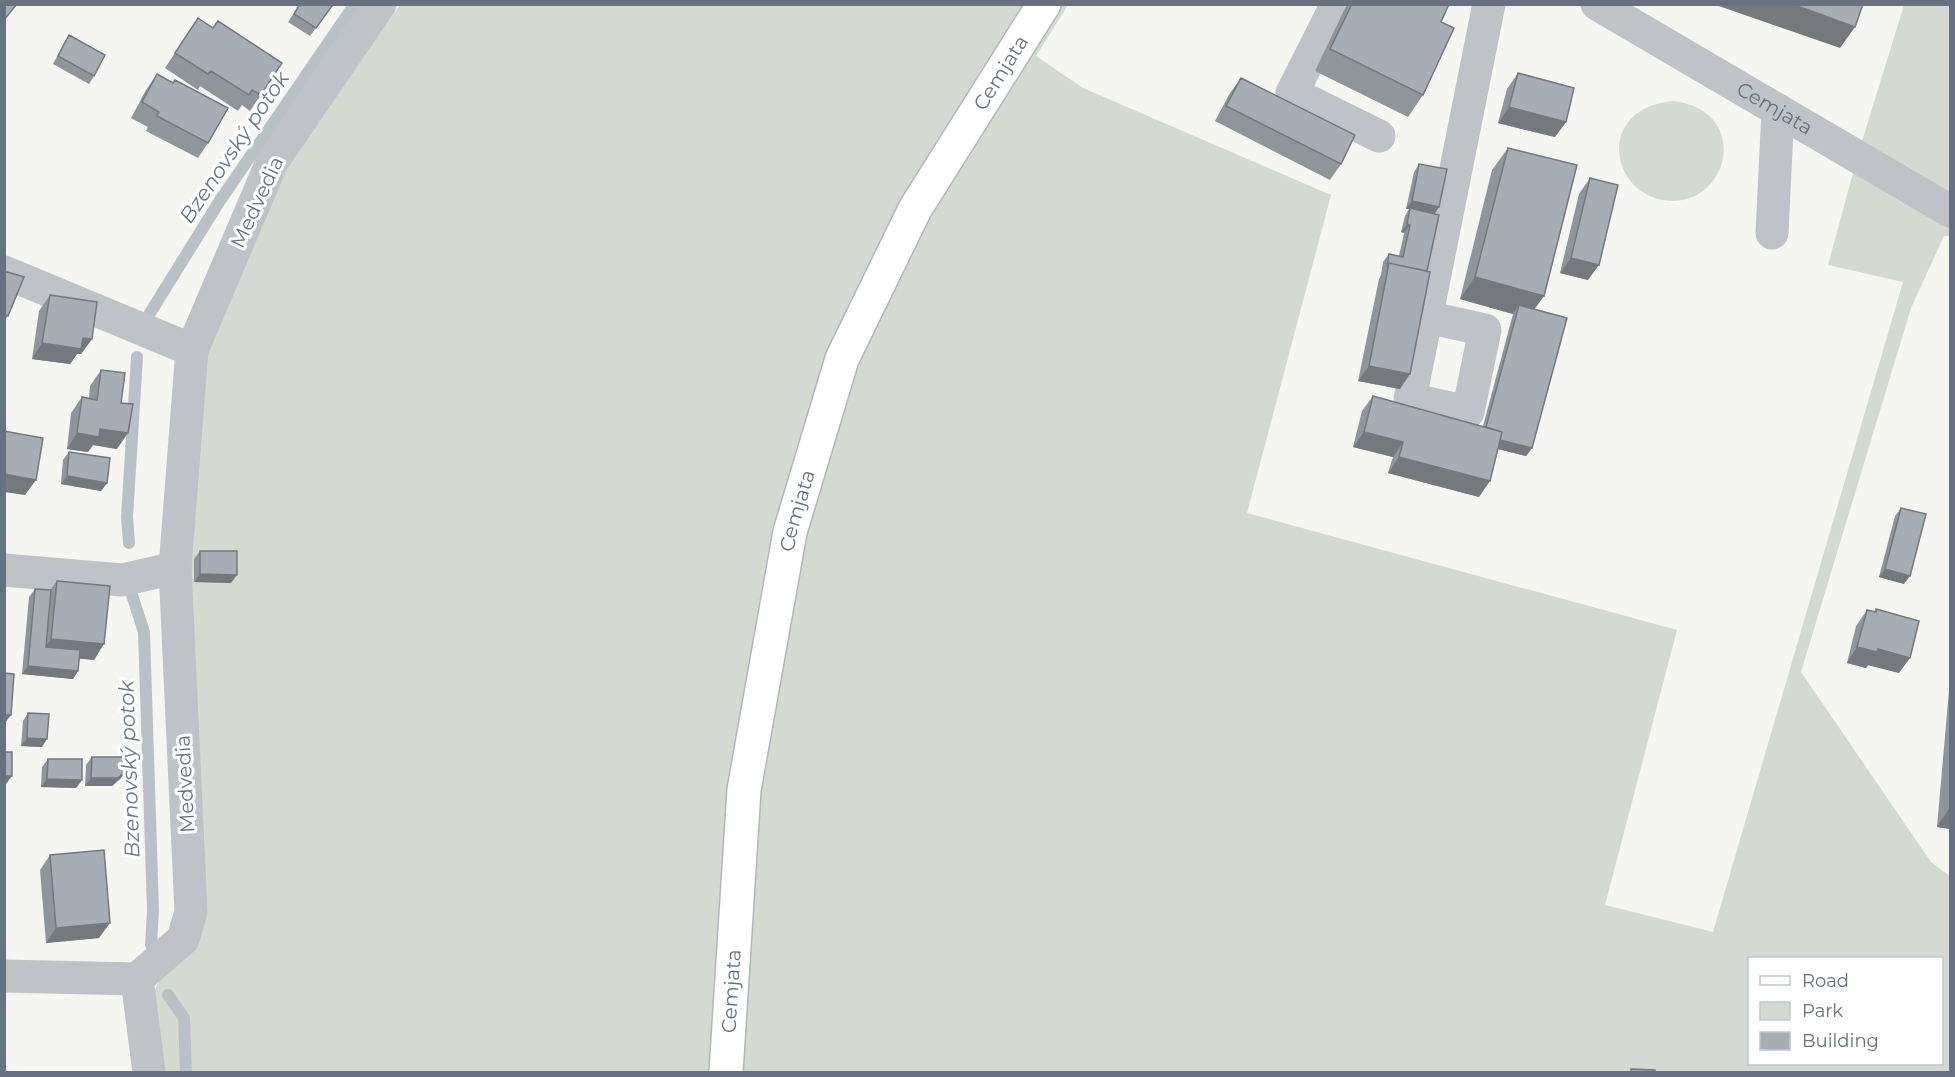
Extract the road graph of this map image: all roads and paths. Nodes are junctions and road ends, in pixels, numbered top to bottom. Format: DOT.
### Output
graph roads {
  1 [pos="380,4"];
  2 [pos="1044,4"];
  3 [pos="1337,4"];
  4 [pos="1489,4"];
  5 [pos="1597,4"];
  6 [pos="1778,110"];
  7 [pos="1378,136"];
  8 [pos="1950,210"];
  9 [pos="1772,233"];
  10 [pos="4,272"];
  11 [pos="1426,317"];
  12 [pos="192,350"];
  13 [pos="175,568"];
  14 [pos="4,570"];
  15 [pos="4,976"];
  16 [pos="137,979"];
  17 [pos="149,1072"];
  18 [pos="726,1072"];
  1 -- 12 [label="street, Medvedia"];
  2 -- 18 [label="main road, Cemjata"];
  3 -- 7 [label="street"];
  4 -- 11 [label="street"];
  5 -- 6 [label="street, Cemjata"];
  6 -- 8 [label="street, Cemjata"];
  6 -- 9 [label="street"];
  10 -- 12 [label="street"];
  12 -- 13 [label="street, Medvedia"];
  13 -- 14 [label="street"];
  13 -- 16 [label="street, Medvedia"];
  15 -- 16 [label="street"];
  16 -- 17 [label="street"];
}
